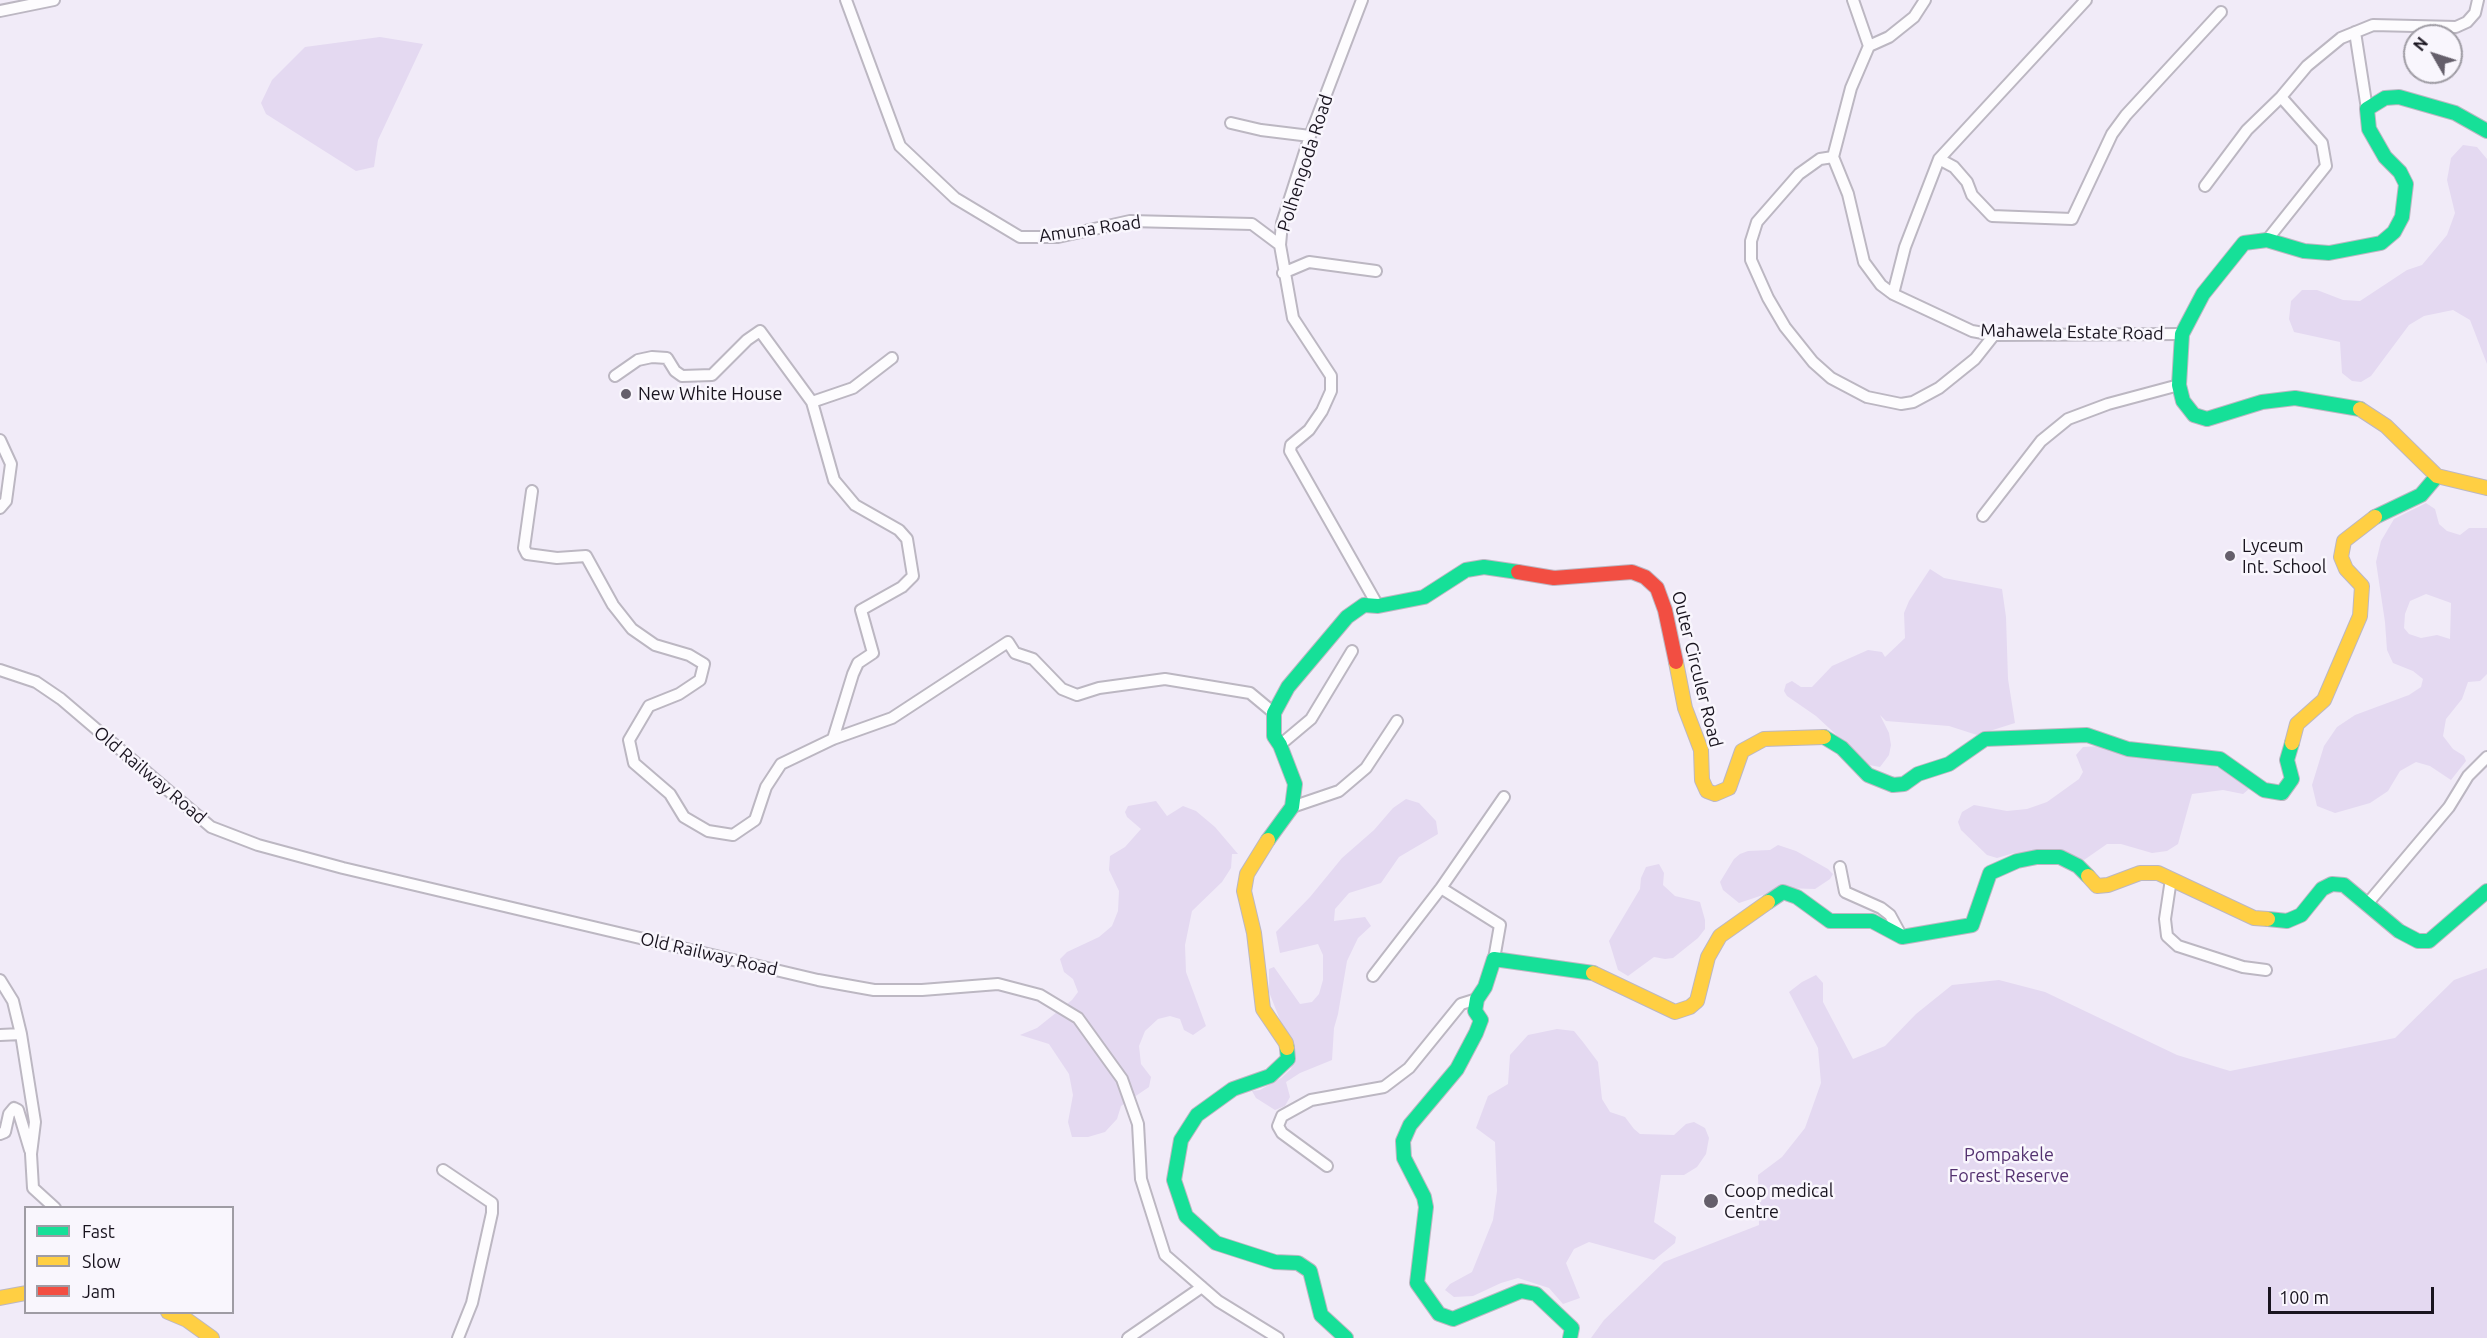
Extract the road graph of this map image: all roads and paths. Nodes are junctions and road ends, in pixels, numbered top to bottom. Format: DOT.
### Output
graph roads {
  1 [pos="54,0"];
  2 [pos="846,0"];
  3 [pos="1355,0"];
  4 [pos="1362,0"];
  5 [pos="1853,0"];
  6 [pos="1925,0"];
  7 [pos="2086,0"];
  8 [pos="2478,0"];
  9 [pos="0,11"];
  10 [pos="2221,12"];
  11 [pos="1357,16"];
  12 [pos="2355,32"];
  13 [pos="1869,46"];
  14 [pos="2281,97"];
  15 [pos="2367,109"];
  16 [pos="1231,123"];
  17 [pos="2487,131"];
  18 [pos="1310,136"];
  19 [pos="1833,157"];
  20 [pos="1939,159"];
  21 [pos="2205,186"];
  22 [pos="2267,240"];
  23 [pos="1280,245"];
  24 [pos="1376,271"];
  25 [pos="1283,273"];
  26 [pos="1893,294"];
  27 [pos="2182,334"];
  28 [pos="1994,335"];
  29 [pos="892,358"];
  30 [pos="615,376"];
  31 [pos="2179,385"];
  32 [pos="812,402"];
  33 [pos="0,440"];
  34 [pos="2437,476"];
  35 [pos="2487,488"];
  36 [pos="532,491"];
  37 [pos="0,508"];
  38 [pos="1983,516"];
  39 [pos="1378,606"];
  40 [pos="1352,651"];
  41 [pos="0,670"];
  42 [pos="1274,713"];
  43 [pos="1397,721"];
  44 [pos="833,739"];
  45 [pos="1280,745"];
  46 [pos="2487,758"];
  47 [pos="1504,797"];
  48 [pos="1292,807"];
  49 [pos="1840,867"];
  50 [pos="2171,879"];
  51 [pos="1441,888"];
  52 [pos="2487,891"];
  53 [pos="2368,903"];
  54 [pos="1902,937"];
  55 [pos="1494,959"];
  56 [pos="2266,970"];
  57 [pos="1373,976"];
  58 [pos="0,980"];
  59 [pos="1477,999"];
  60 [pos="21,1034"];
  61 [pos="0,1035"];
  62 [pos="0,1134"];
  63 [pos="32,1154"];
  64 [pos="1327,1166"];
  65 [pos="443,1170"];
  66 [pos="54,1206"];
  67 [pos="1202,1287"];
  68 [pos="24,1293"];
  69 [pos="0,1298"];
  70 [pos="188,1316"];
  71 [pos="1571,1333"];
  72 [pos="212,1338"];
  73 [pos="458,1338"];
  74 [pos="1128,1338"];
  75 [pos="1278,1338"];
  76 [pos="1346,1338"];
  1 -- 9 [label="street"];
  2 -- 23 [label="street, Amuna Road"];
  3 -- 11 [label="street"];
  4 -- 11 [label="street, Polhengoda Road"];
  5 -- 13 [label="street"];
  6 -- 13 [label="street"];
  7 -- 20 [label="street"];
  8 -- 12 [label="street"];
  10 -- 20 [label="street"];
  11 -- 18 [label="street, Polhengoda Road"];
  12 -- 14 [label="street"];
  12 -- 15 [label="street"];
  13 -- 19 [label="street"];
  14 -- 21 [label="street"];
  14 -- 22 [label="street"];
  15 -- 17 [label="street"];
  15 -- 22 [label="street"];
  16 -- 18 [label="street"];
  18 -- 23 [label="street, Polhengoda Road"];
  19 -- 26 [label="street, Mahawela Estate Road"];
  19 -- 28 [label="street"];
  20 -- 26 [label="street"];
  22 -- 27 [label="street"];
  23 -- 25 [label="street, Polhengoda Road"];
  24 -- 25 [label="street"];
  25 -- 39 [label="street, Polhengoda Road"];
  26 -- 28 [label="street, Mahawela Estate Road"];
  27 -- 28 [label="street, Mahawela Estate Road"];
  27 -- 31 [label="street"];
  29 -- 32 [label="street"];
  30 -- 32 [label="street"];
  31 -- 34 [label="street"];
  31 -- 38 [label="street"];
  32 -- 44 [label="street"];
  33 -- 37 [label="street"];
  34 -- 35 [label="street"];
  34 -- 39 [label="street, Outer Circuler Road"];
  36 -- 44 [label="street"];
  39 -- 42 [label="street, Outer Circuler Road"];
  40 -- 45 [label="street"];
  41 -- 67 [label="street, Old Railway Road"];
  42 -- 44 [label="street"];
  42 -- 45 [label="street"];
  43 -- 48 [label="street"];
  45 -- 48 [label="street"];
  46 -- 53 [label="street"];
  47 -- 51 [label="street"];
  48 -- 76 [label="street"];
  49 -- 54 [label="street"];
  50 -- 53 [label="street"];
  50 -- 54 [label="street"];
  50 -- 56 [label="street"];
  51 -- 55 [label="street"];
  51 -- 57 [label="street"];
  52 -- 53 [label="street"];
  54 -- 55 [label="street"];
  55 -- 59 [label="street"];
  58 -- 60 [label="street"];
  59 -- 64 [label="street"];
  59 -- 71 [label="street"];
  60 -- 61 [label="street"];
  60 -- 63 [label="street"];
  62 -- 63 [label="street"];
  63 -- 66 [label="street"];
  65 -- 73 [label="street"];
  67 -- 74 [label="street"];
  67 -- 75 [label="street, Old Railway Road"];
  68 -- 69 [label="street"];
  70 -- 72 [label="street"];
}
